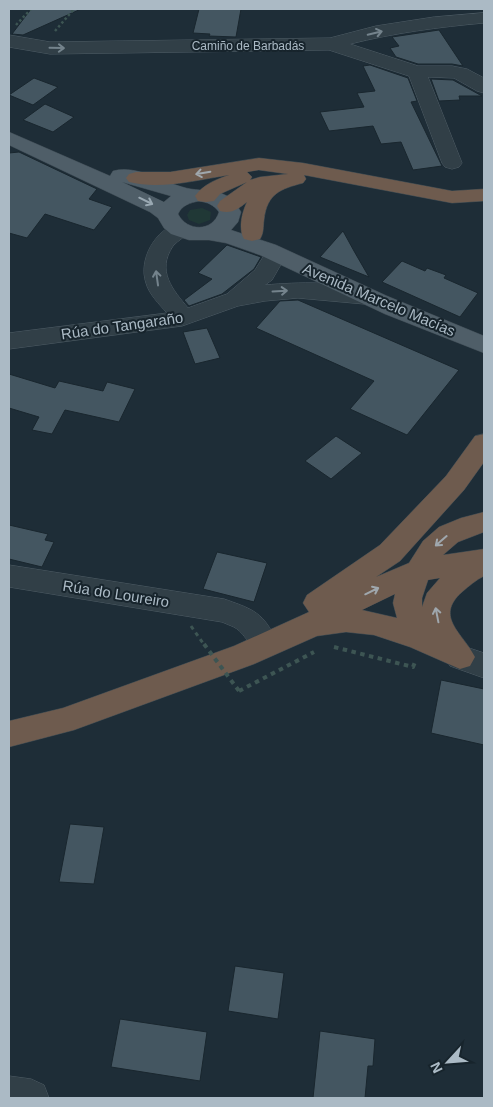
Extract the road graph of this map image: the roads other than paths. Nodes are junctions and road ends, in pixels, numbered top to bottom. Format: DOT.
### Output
graph roads {
  1 [pos="484,18"];
  2 [pos="11,35"];
  3 [pos="330,44"];
  4 [pos="417,72"];
  5 [pos="484,87"];
  6 [pos="9,138"];
  7 [pos="452,163"];
  8 [pos="303,169"];
  9 [pos="280,180"];
  10 [pos="129,184"];
  11 [pos="484,195"];
  12 [pos="198,196"];
  13 [pos="229,212"];
  14 [pos="484,216"];
  15 [pos="173,222"];
  16 [pos="208,233"];
  17 [pos="252,234"];
  18 [pos="276,254"];
  19 [pos="364,296"];
  20 [pos="232,300"];
  21 [pos="183,318"];
  22 [pos="9,341"];
  23 [pos="484,344"];
  24 [pos="484,443"];
  25 [pos="484,522"];
  26 [pos="484,560"];
  27 [pos="484,565"];
  28 [pos="418,571"];
  29 [pos="9,576"];
  30 [pos="260,636"];
  31 [pos="422,638"];
  32 [pos="313,639"];
  33 [pos="472,661"];
  34 [pos="152,689"];
  35 [pos="9,734"];
  36 [pos="9,1094"];
  37 [pos="31,1098"];
  3 -- 1 [label="street, Camiño de Barbadás, one-way"];
  2 -- 3 [label="street, Camiño de Barbadás, one-way"];
  3 -- 4 [label="street"];
  4 -- 5 [label="street"];
  4 -- 7 [label="street"];
  6 -- 10 [label="main road"];
  8 -- 10 [label="highway, one-way"];
  8 -- 11 [label="highway"];
  8 -- 12 [label="highway"];
  9 -- 13 [label="highway"];
  9 -- 14 [label="highway"];
  9 -- 17 [label="highway"];
  10 -- 12 [label="main road"];
  10 -- 15 [label="main road, one-way"];
  12 -- 13 [label="main road"];
  12 -- 15 [label="main road"];
  13 -- 16 [label="main road"];
  13 -- 17 [label="main road, Avenida Marcelo Macías"];
  15 -- 16 [label="main road"];
  21 -- 15 [label="street, one-way"];
  16 -- 18 [label="main road, Avenida Marcelo Macías"];
  17 -- 18 [label="main road, Avenida Marcelo Macías"];
  18 -- 19 [label="main road, Avenida Marcelo Macías"];
  18 -- 20 [label="street, Rúa do Tangaraño"];
  20 -- 19 [label="street, Rúa do Tangaraño, one-way"];
  19 -- 23 [label="main road, Avenida Marcelo Macías"];
  20 -- 21 [label="street, Rúa do Tangaraño"];
  21 -- 22 [label="street, Rúa do Tangaraño"];
  24 -- 30 [label="highway"];
  25 -- 28 [label="highway, one-way"];
  26 -- 28 [label="highway"];
  33 -- 27 [label="highway, one-way"];
  28 -- 31 [label="highway"];
  32 -- 28 [label="highway, one-way"];
  29 -- 30 [label="street, Rúa do Loureiro"];
  30 -- 34 [label="highway"];
  31 -- 32 [label="highway"];
  31 -- 33 [label="highway"];
  32 -- 34 [label="highway"];
  34 -- 35 [label="highway"];
  36 -- 37 [label="street"];
}
